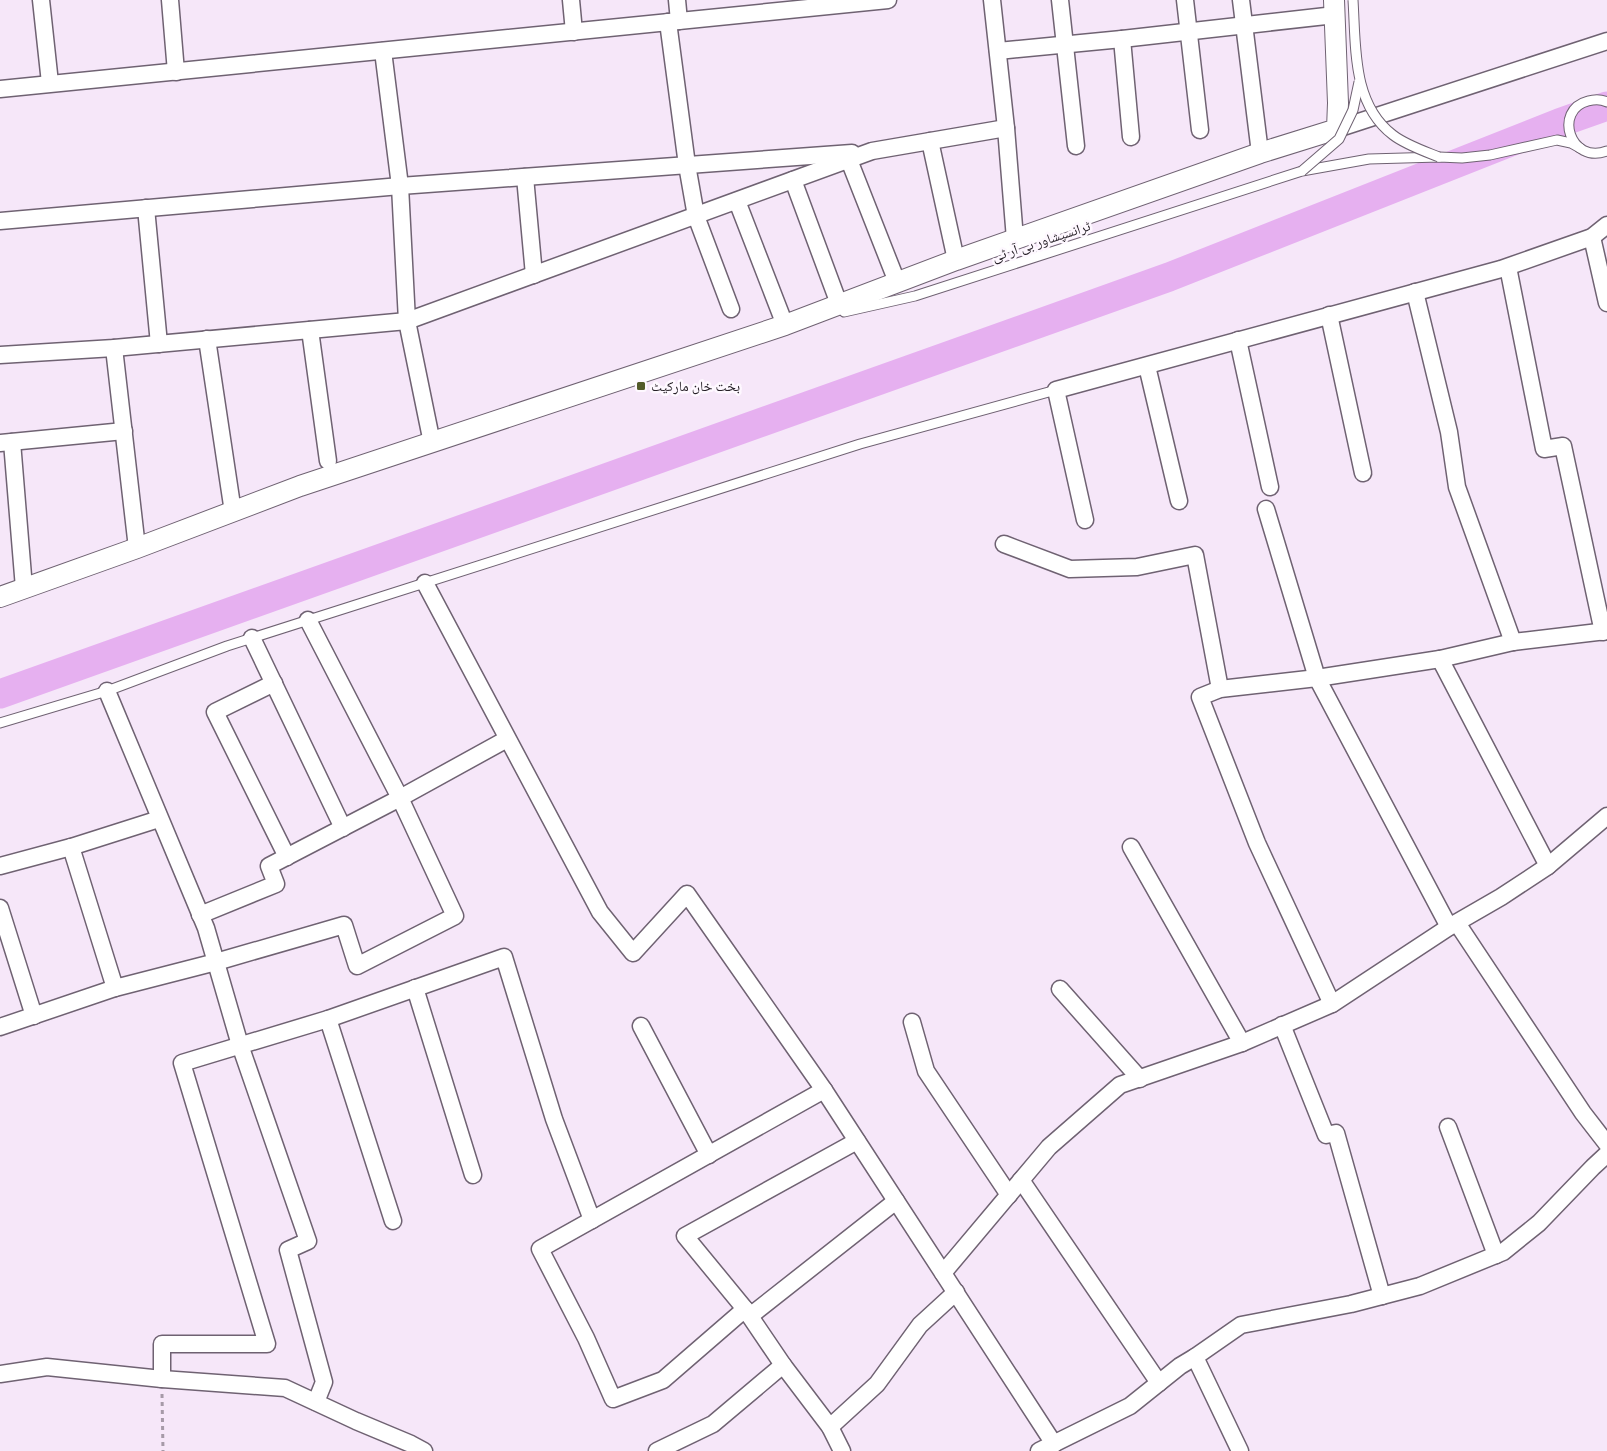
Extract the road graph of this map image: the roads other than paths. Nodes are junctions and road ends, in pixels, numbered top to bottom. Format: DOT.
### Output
graph roads {
  1 [pos="41,0"];
  2 [pos="170,0"];
  3 [pos="571,0"];
  4 [pos="677,0"];
  5 [pos="888,0"];
  6 [pos="992,0"];
  7 [pos="1060,0"];
  8 [pos="1185,0"];
  9 [pos="1241,0"];
  10 [pos="1353,0"];
  11 [pos="1334,8"];
  12 [pos="673,22"];
  13 [pos="1244,25"];
  14 [pos="574,32"];
  15 [pos="1188,32"];
  16 [pos="1122,39"];
  17 [pos="1607,41"];
  18 [pos="1065,44"];
  19 [pos="383,51"];
  20 [pos="998,51"];
  21 [pos="176,72"];
  22 [pos="1360,81"];
  23 [pos="50,83"];
  24 [pos="0,89"];
  25 [pos="1606,101"];
  26 [pos="1569,120"];
  27 [pos="1006,128"];
  28 [pos="1337,129"];
  29 [pos="1200,130"];
  30 [pos="1131,137"];
  31 [pos="930,141"];
  32 [pos="1546,141"];
  33 [pos="1076,146"];
  34 [pos="1580,148"];
  35 [pos="1607,151"];
  36 [pos="872,152"];
  37 [pos="1260,153"];
  38 [pos="1439,157"];
  39 [pos="849,160"];
  40 [pos="687,165"];
  41 [pos="1302,171"];
  42 [pos="524,177"];
  43 [pos="793,180"];
  44 [pos="400,186"];
  45 [pos="737,201"];
  46 [pos="146,208"];
  47 [pos="696,216"];
  48 [pos="0,221"];
  49 [pos="1607,225"];
  50 [pos="1592,237"];
  51 [pos="1015,240"];
  52 [pos="956,260"];
  53 [pos="1508,267"];
  54 [pos="534,275"];
  55 [pos="897,282"];
  56 [pos="1415,292"];
  57 [pos="839,304"];
  58 [pos="1607,304"];
  59 [pos="731,309"];
  60 [pos="1329,315"];
  61 [pos="407,321"];
  62 [pos="785,325"];
  63 [pos="310,330"];
  64 [pos="207,339"];
  65 [pos="1238,340"];
  66 [pos="159,344"];
  67 [pos="114,348"];
  68 [pos="0,355"];
  69 [pos="1147,366"];
  70 [pos="1056,390"];
  71 [pos="124,431"];
  72 [pos="6,443"];
  73 [pos="432,443"];
  74 [pos="328,461"];
  75 [pos="1363,473"];
  76 [pos="1270,487"];
  77 [pos="1179,501"];
  78 [pos="1266,509"];
  79 [pos="233,512"];
  80 [pos="1085,520"];
  81 [pos="1004,544"];
  82 [pos="137,548"];
  83 [pos="425,583"];
  84 [pos="24,588"];
  85 [pos="0,597"];
  86 [pos="308,620"];
  87 [pos="1605,632"];
  88 [pos="252,638"];
  89 [pos="1513,642"];
  90 [pos="1440,659"];
  91 [pos="1317,678"];
  92 [pos="274,683"];
  93 [pos="1220,689"];
  94 [pos="108,691"];
  95 [pos="0,723"];
  96 [pos="507,739"];
  97 [pos="400,798"];
  98 [pos="1607,816"];
  99 [pos="159,819"];
  100 [pos="343,828"];
  101 [pos="71,847"];
  102 [pos="1131,847"];
  103 [pos="287,857"];
  104 [pos="0,866"];
  105 [pos="1548,866"];
  106 [pos="0,908"];
  107 [pos="200,915"];
  108 [pos="1453,925"];
  109 [pos="216,962"];
  110 [pos="115,988"];
  111 [pos="415,988"];
  112 [pos="1060,989"];
  113 [pos="1332,1004"];
  114 [pos="34,1016"];
  115 [pos="328,1019"];
  116 [pos="912,1022"];
  117 [pos="1282,1025"];
  118 [pos="641,1026"];
  119 [pos="0,1027"];
  120 [pos="1242,1043"];
  121 [pos="240,1045"];
  122 [pos="1140,1078"];
  123 [pos="824,1090"];
  124 [pos="1448,1127"];
  125 [pos="857,1141"];
  126 [pos="1607,1144"];
  127 [pos="1607,1154"];
  128 [pos="709,1155"];
  129 [pos="473,1175"];
  130 [pos="1021,1180"];
  131 [pos="1009,1195"];
  132 [pos="896,1201"];
  133 [pos="592,1220"];
  134 [pos="393,1221"];
  135 [pos="1496,1255"];
  136 [pos="943,1273"];
  137 [pos="956,1292"];
  138 [pos="1382,1296"];
  139 [pos="747,1312"];
  140 [pos="1195,1358"];
  141 [pos="784,1365"];
  142 [pos="0,1374"];
  143 [pos="162,1379"];
  144 [pos="1159,1383"];
  145 [pos="316,1402"];
  146 [pos="830,1427"];
  147 [pos="1047,1448"];
  148 [pos="424,1451"];
  149 [pos="657,1451"];
  150 [pos="842,1451"];
  151 [pos="1240,1451"];
  1 -- 23 [label="street"];
  2 -- 21 [label="street"];
  3 -- 14 [label="street"];
  4 -- 12 [label="street"];
  5 -- 12 [label="street"];
  6 -- 20 [label="street"];
  7 -- 18 [label="street"];
  8 -- 15 [label="street"];
  9 -- 13 [label="street"];
  10 -- 22 [label="lane, ٹرانسپشاور بی آر ٹی, bridge"];
  11 -- 13 [label="street"];
  11 -- 28 [label="street"];
  12 -- 14 [label="street"];
  12 -- 40 [label="street"];
  13 -- 15 [label="street"];
  13 -- 37 [label="street"];
  14 -- 19 [label="street"];
  15 -- 16 [label="street"];
  15 -- 29 [label="street"];
  16 -- 18 [label="street"];
  16 -- 30 [label="street"];
  17 -- 28 [label="street"];
  18 -- 20 [label="street"];
  18 -- 33 [label="street"];
  19 -- 21 [label="street"];
  19 -- 44 [label="street"];
  20 -- 27 [label="street"];
  21 -- 23 [label="street"];
  22 -- 38 [label="lane, ٹرانسپشاور بی آر ٹی, bridge"];
  22 -- 41 [label="lane, ٹرانسپشاور بی آر ٹی, bridge"];
  23 -- 24 [label="street"];
  25 -- 26 [label="lane"];
  26 -- 32 [label="lane"];
  26 -- 34 [label="lane"];
  27 -- 31 [label="street"];
  27 -- 51 [label="street"];
  28 -- 37 [label="street"];
  31 -- 36 [label="street"];
  31 -- 52 [label="street"];
  32 -- 34 [label="lane"];
  32 -- 38 [label="lane, ٹرانسپشاور بی آر ٹی"];
  34 -- 35 [label="lane"];
  36 -- 39 [label="street"];
  36 -- 40 [label="street"];
  37 -- 51 [label="street"];
  38 -- 41 [label="lane, ٹرانسپشاور بی آر ٹی, bridge"];
  39 -- 43 [label="street"];
  39 -- 55 [label="street"];
  40 -- 42 [label="street"];
  40 -- 47 [label="street"];
  41 -- 62 [label="lane, ٹرانسپشاور بی آر ٹی"];
  42 -- 44 [label="street"];
  42 -- 54 [label="street"];
  43 -- 45 [label="street"];
  43 -- 57 [label="street"];
  44 -- 46 [label="street"];
  44 -- 61 [label="street"];
  45 -- 47 [label="street"];
  45 -- 62 [label="street"];
  46 -- 48 [label="street"];
  46 -- 66 [label="street"];
  47 -- 54 [label="street"];
  47 -- 59 [label="street"];
  49 -- 50 [label="street"];
  50 -- 53 [label="street"];
  50 -- 58 [label="street"];
  51 -- 52 [label="street"];
  52 -- 55 [label="street"];
  53 -- 56 [label="street"];
  53 -- 87 [label="street"];
  54 -- 61 [label="street"];
  55 -- 57 [label="street"];
  56 -- 60 [label="street"];
  56 -- 89 [label="street"];
  57 -- 62 [label="street"];
  60 -- 65 [label="street"];
  60 -- 75 [label="street"];
  61 -- 63 [label="street"];
  61 -- 73 [label="street"];
  62 -- 73 [label="street"];
  63 -- 64 [label="street"];
  63 -- 74 [label="street"];
  64 -- 66 [label="street"];
  64 -- 79 [label="street"];
  65 -- 69 [label="street"];
  65 -- 76 [label="street"];
  66 -- 67 [label="street"];
  67 -- 68 [label="street"];
  67 -- 71 [label="street"];
  69 -- 70 [label="street"];
  69 -- 77 [label="street"];
  70 -- 80 [label="street"];
  70 -- 83 [label="lane"];
  71 -- 72 [label="street"];
  71 -- 82 [label="street"];
  72 -- 84 [label="street"];
  73 -- 79 [label="street"];
  78 -- 91 [label="street"];
  79 -- 82 [label="street"];
  81 -- 93 [label="street"];
  82 -- 84 [label="street"];
  83 -- 86 [label="lane"];
  83 -- 96 [label="street"];
  84 -- 85 [label="street"];
  86 -- 88 [label="lane"];
  86 -- 97 [label="street"];
  87 -- 89 [label="street"];
  88 -- 92 [label="street"];
  88 -- 94 [label="lane"];
  89 -- 90 [label="street"];
  90 -- 91 [label="street"];
  90 -- 105 [label="street"];
  91 -- 93 [label="street"];
  91 -- 108 [label="street"];
  92 -- 100 [label="street"];
  92 -- 103 [label="street"];
  93 -- 113 [label="street"];
  94 -- 95 [label="lane"];
  94 -- 99 [label="street"];
  96 -- 97 [label="street"];
  96 -- 123 [label="street"];
  97 -- 100 [label="street"];
  97 -- 109 [label="street"];
  98 -- 105 [label="street"];
  99 -- 101 [label="street"];
  99 -- 107 [label="street"];
  100 -- 103 [label="street"];
  101 -- 104 [label="street"];
  101 -- 110 [label="street"];
  102 -- 120 [label="street"];
  103 -- 107 [label="street"];
  105 -- 108 [label="street"];
  106 -- 114 [label="street"];
  107 -- 109 [label="street"];
  108 -- 113 [label="street"];
  108 -- 126 [label="street"];
  109 -- 110 [label="street"];
  109 -- 121 [label="street"];
  110 -- 114 [label="street"];
  111 -- 115 [label="street"];
  111 -- 129 [label="street"];
  111 -- 133 [label="street"];
  112 -- 122 [label="street"];
  113 -- 117 [label="street"];
  114 -- 119 [label="street"];
  115 -- 121 [label="street"];
  115 -- 134 [label="street"];
  116 -- 131 [label="street"];
  117 -- 120 [label="street"];
  117 -- 138 [label="street"];
  118 -- 128 [label="street"];
  120 -- 122 [label="street"];
  121 -- 143 [label="street"];
  121 -- 145 [label="street"];
  122 -- 130 [label="street"];
  123 -- 125 [label="street"];
  123 -- 128 [label="street"];
  124 -- 135 [label="street"];
  125 -- 132 [label="street"];
  125 -- 139 [label="street"];
  127 -- 135 [label="street"];
  128 -- 133 [label="street"];
  130 -- 131 [label="street"];
  130 -- 144 [label="street"];
  131 -- 136 [label="street"];
  132 -- 136 [label="street"];
  132 -- 139 [label="street"];
  133 -- 139 [label="street"];
  135 -- 138 [label="street"];
  136 -- 137 [label="street"];
  137 -- 146 [label="street"];
  137 -- 147 [label="street"];
  138 -- 140 [label="street"];
  139 -- 141 [label="street"];
  140 -- 144 [label="street"];
  140 -- 151 [label="street"];
  141 -- 146 [label="street"];
  141 -- 149 [label="street"];
  142 -- 143 [label="street"];
  143 -- 145 [label="street"];
  144 -- 147 [label="street"];
  145 -- 148 [label="street"];
  146 -- 150 [label="street"];
}
